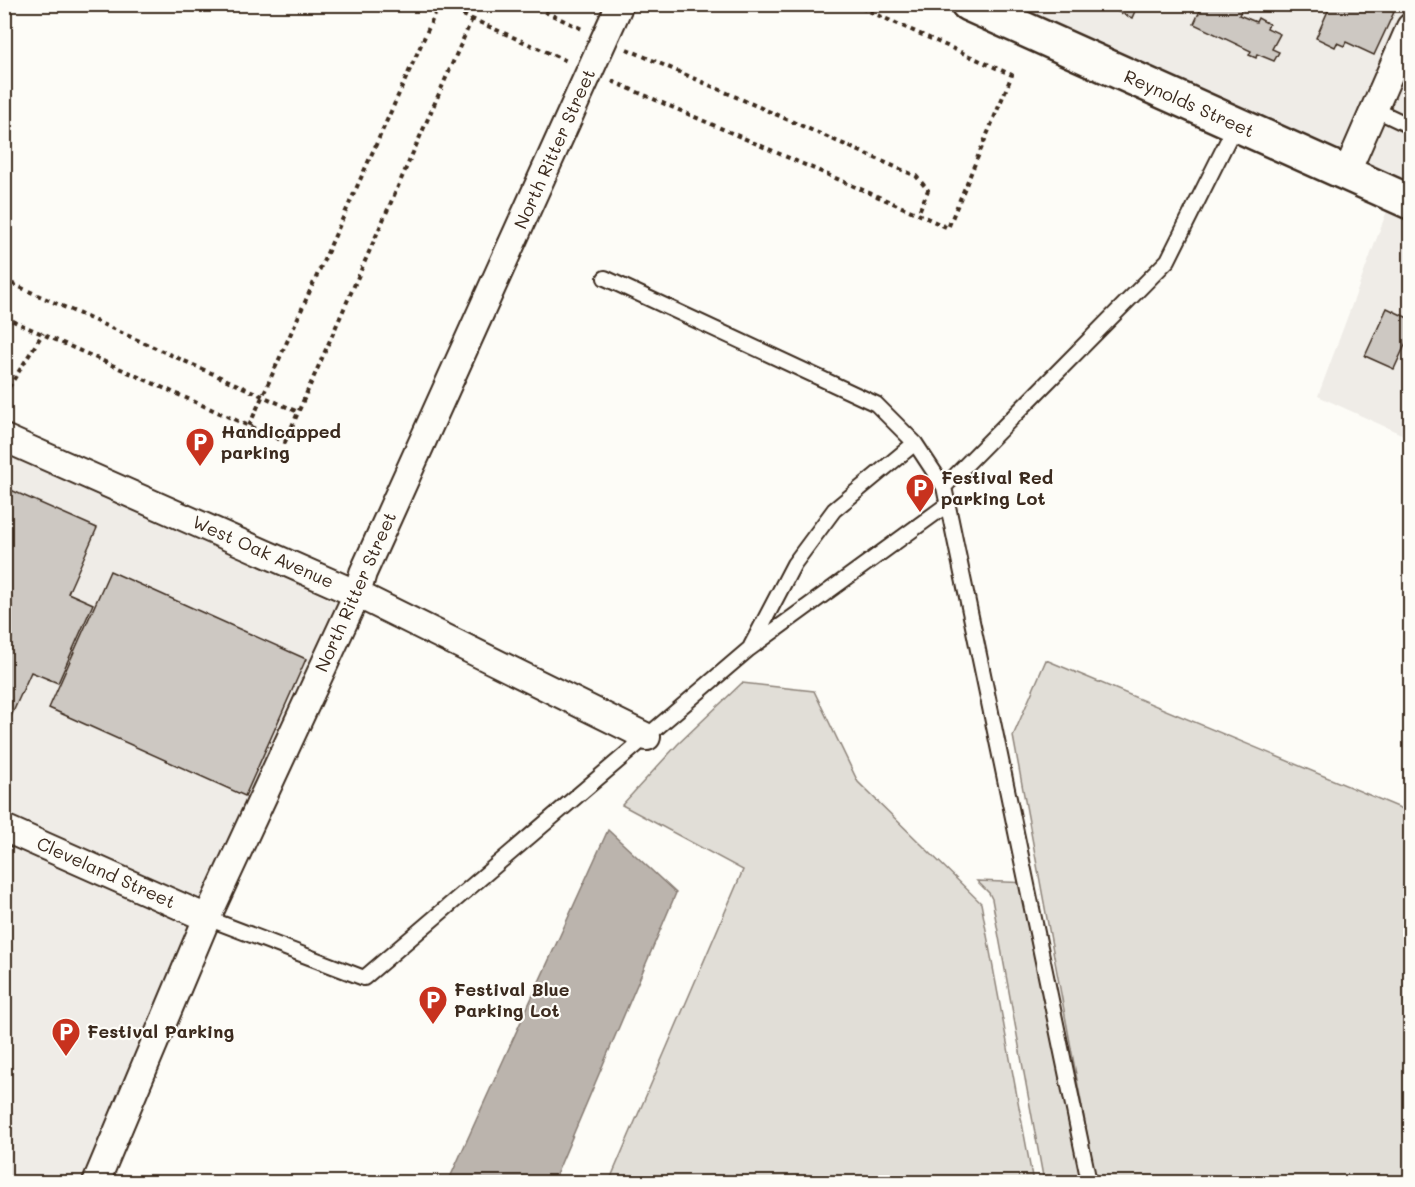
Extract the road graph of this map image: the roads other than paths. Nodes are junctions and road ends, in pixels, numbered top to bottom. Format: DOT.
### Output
graph roads {
  1 [pos="620,4"];
  2 [pos="968,4"];
  3 [pos="1014,14"];
  4 [pos="1409,33"];
  5 [pos="1374,109"];
  6 [pos="1236,124"];
  7 [pos="1410,126"];
  8 [pos="1346,174"];
  9 [pos="1410,202"];
  10 [pos="605,278"];
  11 [pos="4,438"];
  12 [pos="915,443"];
  13 [pos="944,487"];
  14 [pos="948,504"];
  15 [pos="357,594"];
  16 [pos="749,649"];
  17 [pos="647,738"];
  18 [pos="4,828"];
  19 [pos="207,918"];
  20 [pos="96,1182"];
  21 [pos="1089,1182"];
  1 -- 15 [label="street, North Ritter Street"];
  2 -- 3 [label="main road, Reynolds Street"];
  3 -- 6 [label="main road, Reynolds Street"];
  4 -- 5 [label="street"];
  5 -- 7 [label="lane"];
  5 -- 8 [label="street"];
  6 -- 8 [label="main road, Reynolds Street"];
  6 -- 13 [label="lane"];
  8 -- 9 [label="main road, Reynolds Street"];
  10 -- 12 [label="lane"];
  11 -- 15 [label="street, West Oak Avenue"];
  12 -- 13 [label="lane"];
  12 -- 16 [label="lane"];
  13 -- 14 [label="lane"];
  14 -- 16 [label="lane"];
  14 -- 21 [label="lane"];
  15 -- 17 [label="street, West Oak Avenue"];
  15 -- 19 [label="street, North Ritter Street"];
  16 -- 17 [label="lane"];
  17 -- 19 [label="lane"];
  18 -- 19 [label="street, Cleveland Street"];
  19 -- 20 [label="street, North Ritter Street"];
}
